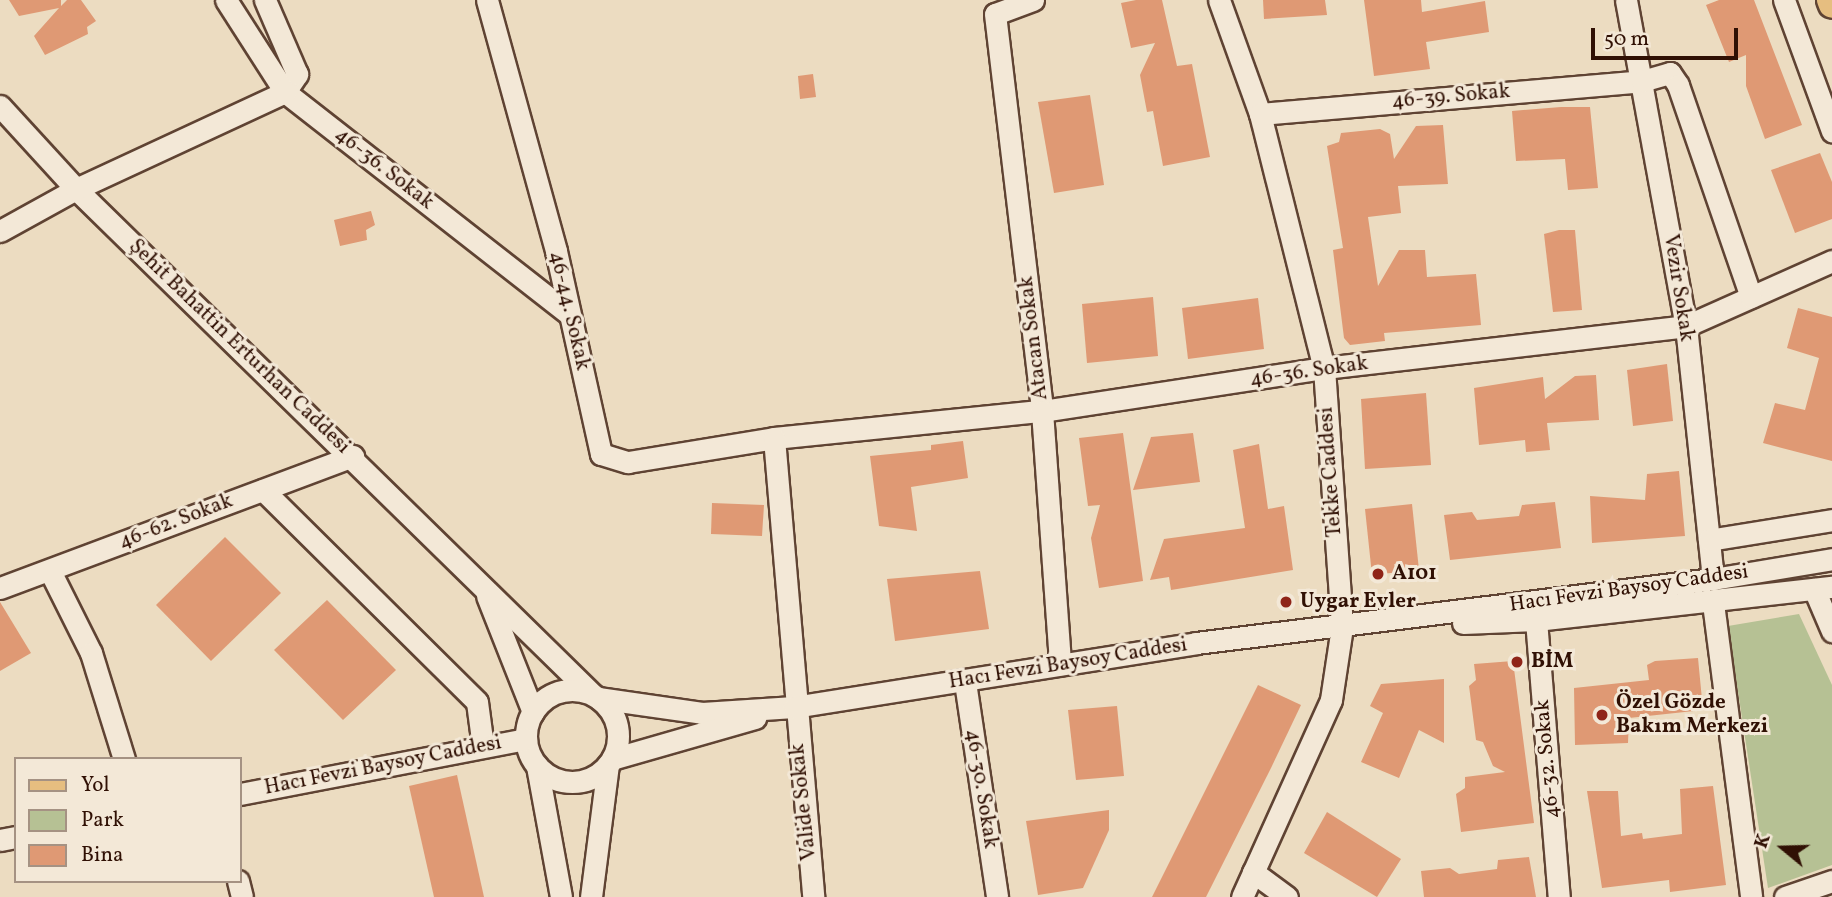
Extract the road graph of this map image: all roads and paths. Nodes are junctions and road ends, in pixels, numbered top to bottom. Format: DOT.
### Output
graph roads {
  1 [pos="226,0"];
  2 [pos="265,0"];
  3 [pos="487,0"];
  4 [pos="1032,0"];
  5 [pos="1219,0"];
  6 [pos="1626,0"];
  7 [pos="1784,0"];
  8 [pos="1642,81"];
  9 [pos="285,92"];
  10 [pos="0,106"];
  11 [pos="1260,114"];
  12 [pos="1832,131"];
  13 [pos="76,189"];
  14 [pos="0,231"];
  15 [pos="1832,261"];
  16 [pos="1751,297"];
  17 [pos="569,314"];
  18 [pos="1685,326"];
  19 [pos="1324,369"];
  20 [pos="1042,411"];
  21 [pos="774,438"];
  22 [pos="352,456"];
  23 [pos="263,490"];
  24 [pos="1832,520"];
  25 [pos="1709,540"];
  26 [pos="1832,559"];
  27 [pos="50,570"];
  28 [pos="1713,579"];
  29 [pos="482,584"];
  30 [pos="0,588"];
  31 [pos="1823,588"];
  32 [pos="1713,603"];
  33 [pos="1536,620"];
  34 [pos="1342,627"];
  35 [pos="1832,631"];
  36 [pos="1060,664"];
  37 [pos="965,682"];
  38 [pos="595,696"];
  39 [pos="794,707"];
  40 [pos="533,712"];
  41 [pos="526,739"];
  42 [pos="483,747"];
  43 [pos="123,757"];
  44 [pos="610,762"];
  45 [pos="537,766"];
  46 [pos="242,794"];
  47 [pos="1253,873"];
  48 [pos="1832,881"];
  49 [pos="561,897"];
  50 [pos="591,897"];
  51 [pos="813,897"];
  52 [pos="997,897"];
  53 [pos="1242,897"];
  54 [pos="1287,897"];
  55 [pos="1559,897"];
  56 [pos="1751,897"];
  57 [pos="1785,897"];
  1 -- 9 [label="street, 46-36. Sokak"];
  2 -- 9 [label="street"];
  3 -- 17 [label="street, 46-44. Sokak"];
  4 -- 20 [label="street, Atacan Sokak"];
  5 -- 11 [label="street, Tekke Caddesi"];
  6 -- 8 [label="street, Vezir Sokak"];
  7 -- 12 [label="street"];
  8 -- 11 [label="street, 46-39. Sokak"];
  8 -- 16 [label="street, 46-39. Sokak"];
  8 -- 18 [label="street, Vezir Sokak"];
  9 -- 13 [label="street"];
  9 -- 17 [label="street, 46-36. Sokak"];
  10 -- 13 [label="street, Şehit Bahattin Erturhan Caddesi"];
  11 -- 19 [label="street, Tekke Caddesi"];
  13 -- 14 [label="street"];
  13 -- 22 [label="street, Şehit Bahattin Erturhan Caddesi"];
  15 -- 16 [label="street, 46-36. Sokak"];
  16 -- 18 [label="street, 46-36. Sokak"];
  17 -- 21 [label="street, 46-44. Sokak"];
  18 -- 19 [label="street, 46-36. Sokak"];
  18 -- 25 [label="street, Vezir Sokak"];
  19 -- 20 [label="street, 46-36. Sokak"];
  19 -- 34 [label="street, Tekke Caddesi"];
  20 -- 21 [label="street, 46-36. Sokak"];
  20 -- 36 [label="street, Atacan Sokak"];
  21 -- 39 [label="street, Valide Sokak"];
  22 -- 23 [label="street, 46-62. Sokak"];
  22 -- 29 [label="street, Şehit Bahattin Erturhan Caddesi"];
  23 -- 27 [label="street, 46-62. Sokak"];
  23 -- 42 [label="street"];
  24 -- 25 [label="street"];
  25 -- 28 [label="street, Vezir Sokak"];
  26 -- 28 [label="street, Hacı Fevzi Baysoy Caddesi"];
  27 -- 30 [label="street, 46-62. Sokak"];
  27 -- 43 [label="street"];
  28 -- 34 [label="street, Hacı Fevzi Baysoy Caddesi"];
  29 -- 38 [label="street, Şehit Bahattin Erturhan Caddesi"];
  29 -- 40 [label="street, Şehit Bahattin Erturhan Caddesi"];
  31 -- 32 [label="street, Hacı Fevzi Baysoy Caddesi"];
  31 -- 35 [label="street"];
  32 -- 33 [label="street, Hacı Fevzi Baysoy Caddesi"];
  32 -- 56 [label="street"];
  33 -- 34 [label="street, Hacı Fevzi Baysoy Caddesi"];
  33 -- 55 [label="street, 46-32. Sokak"];
  34 -- 36 [label="street, Hacı Fevzi Baysoy Caddesi"];
  34 -- 47 [label="street, Tekke Caddesi"];
  36 -- 37 [label="street, Hacı Fevzi Baysoy Caddesi"];
  37 -- 39 [label="street, Hacı Fevzi Baysoy Caddesi"];
  37 -- 52 [label="street, 46-30. Sokak"];
  38 -- 39 [label="street, Hacı Fevzi Baysoy Caddesi"];
  38 -- 40 [label="street"];
  38 -- 44 [label="street"];
  39 -- 44 [label="street, Hacı Fevzi Baysoy Caddesi"];
  39 -- 51 [label="street, Valide Sokak"];
  40 -- 41 [label="street"];
  41 -- 42 [label="street, Hacı Fevzi Baysoy Caddesi"];
  41 -- 45 [label="street"];
  42 -- 46 [label="street, Hacı Fevzi Baysoy Caddesi"];
  44 -- 45 [label="street"];
  44 -- 50 [label="street"];
  45 -- 49 [label="street"];
  47 -- 53 [label="street, Tekke Caddesi"];
  47 -- 54 [label="street"];
  48 -- 57 [label="street"];
}
